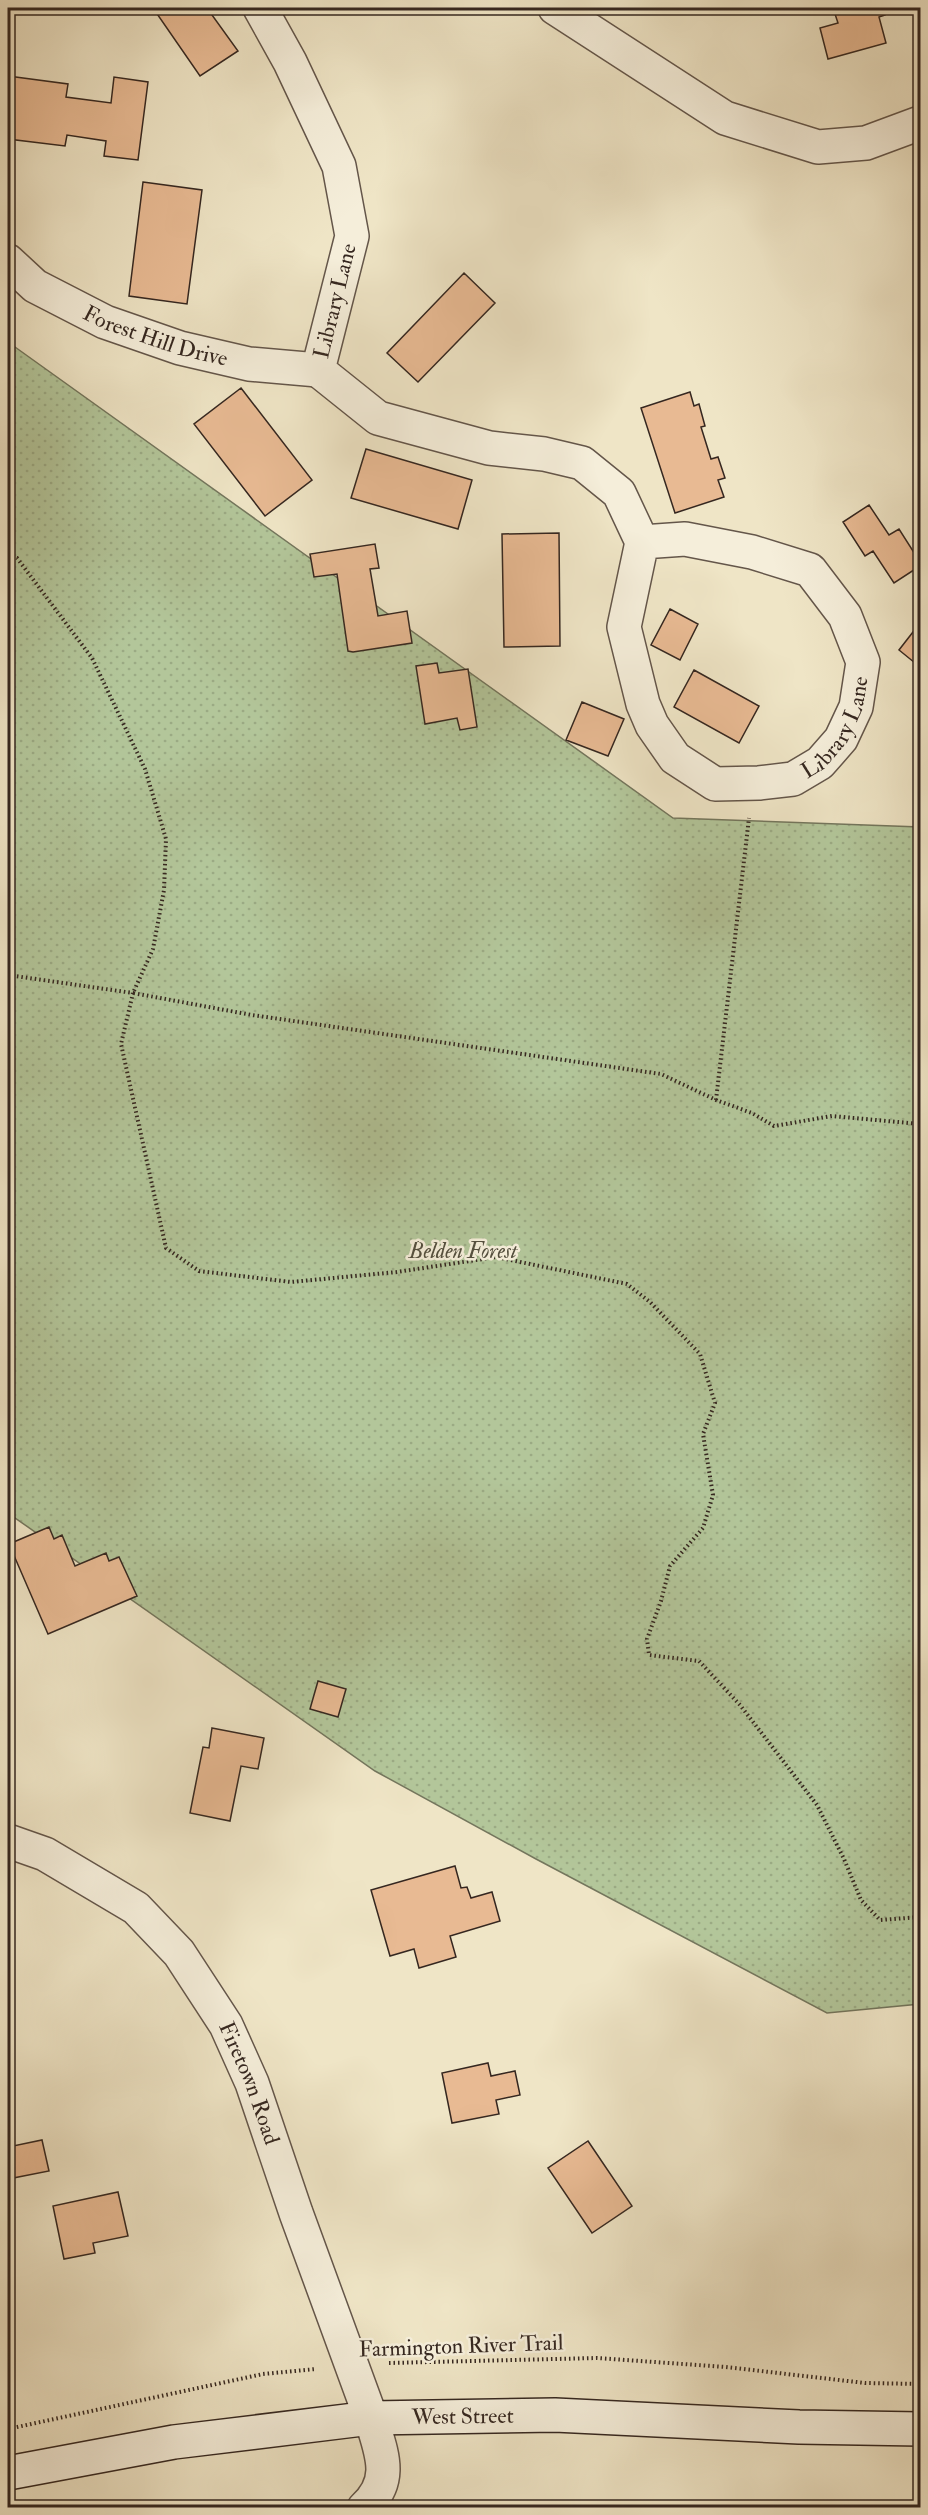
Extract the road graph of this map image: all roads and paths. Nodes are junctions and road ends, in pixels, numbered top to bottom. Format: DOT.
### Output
graph roads {
  1 [pos="260,8"];
  2 [pos="555,8"];
  3 [pos="921,123"];
  4 [pos="8,261"];
  5 [pos="318,370"];
  6 [pos="642,542"];
  7 [pos="8,555"];
  8 [pos="754,783"];
  9 [pos="8,975"];
  10 [pos="133,993"];
  11 [pos="716,1100"];
  12 [pos="921,1124"];
  13 [pos="8,1840"];
  14 [pos="921,1917"];
  15 [pos="350,2366"];
  16 [pos="921,2384"];
  17 [pos="371,2418"];
  18 [pos="8,2428"];
  19 [pos="921,2429"];
  20 [pos="8,2473"];
  21 [pos="364,2508"];
  1 -- 5 [label="street, Library Lane"];
  2 -- 3 [label="street"];
  4 -- 5 [label="street, Forest Hill Drive"];
  5 -- 6 [label="street, Library Lane"];
  6 -- 8 [label="street, Library Lane"];
  6 -- 8 [label="street, Library Lane"];
  7 -- 10 [label="path"];
  8 -- 11 [label="path"];
  9 -- 10 [label="path"];
  10 -- 11 [label="path"];
  10 -- 14 [label="path"];
  11 -- 12 [label="path"];
  13 -- 15 [label="street, Firetown Road"];
  15 -- 16 [label="path, Farmington River Trail"];
  15 -- 17 [label="street, Firetown Road"];
  15 -- 18 [label="path, Farmington River Trail"];
  17 -- 19 [label="street, West Street"];
  17 -- 20 [label="street, West Street"];
  17 -- 21 [label="street, Firetown Road"];
}
